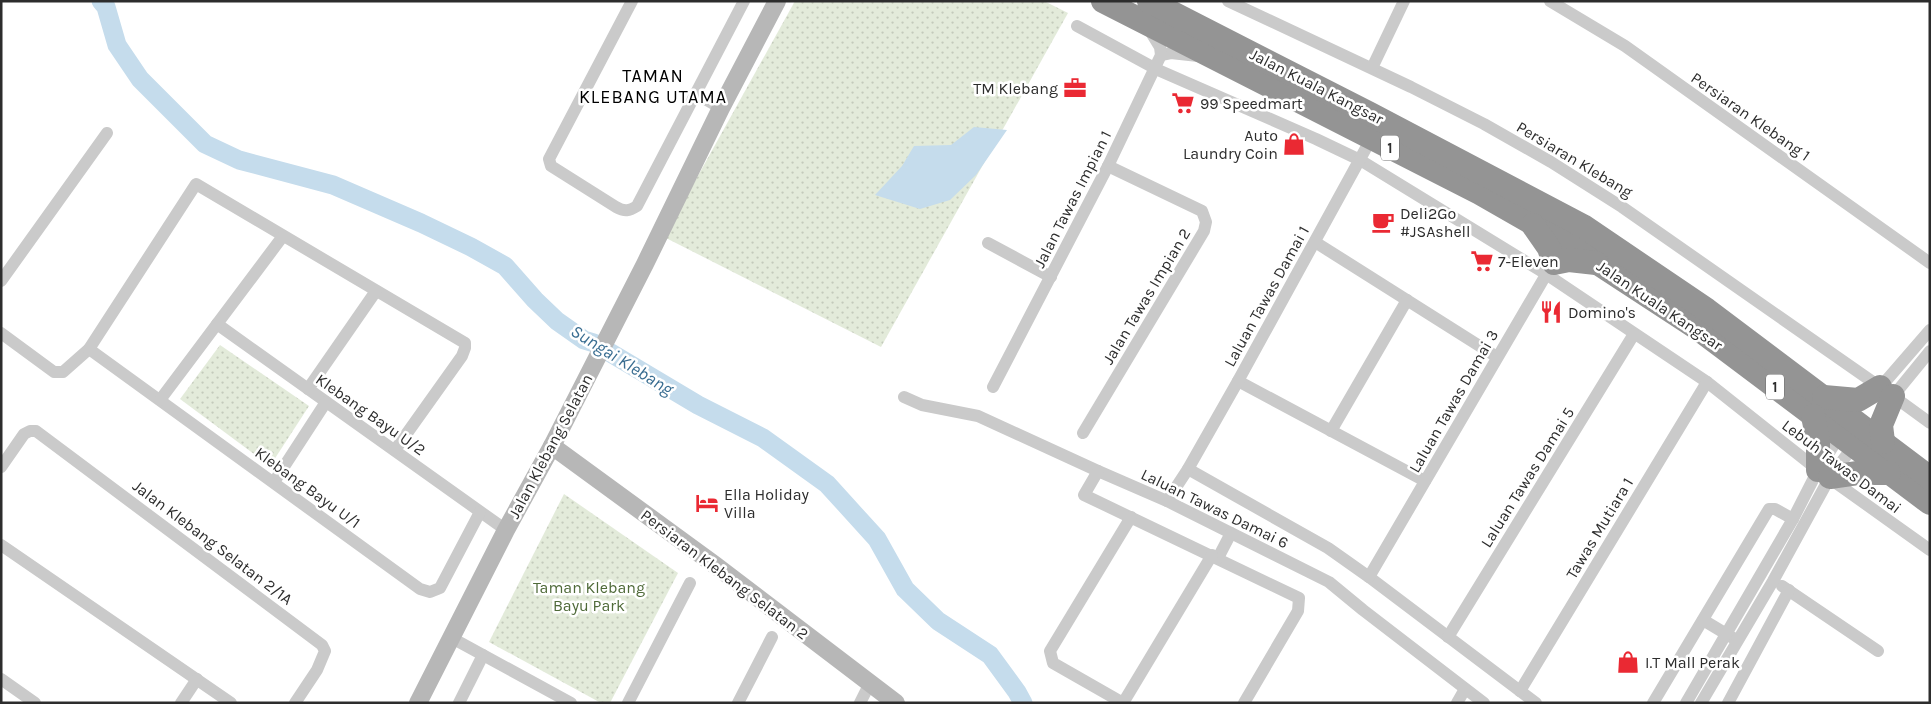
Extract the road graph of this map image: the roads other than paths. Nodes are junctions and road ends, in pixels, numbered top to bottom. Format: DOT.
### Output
graph roads {
  1 [pos="632,1"];
  2 [pos="744,1"];
  3 [pos="778,1"];
  4 [pos="1103,1"];
  5 [pos="1149,1"];
  6 [pos="1228,1"];
  7 [pos="1404,1"];
  8 [pos="1550,1"];
  9 [pos="1147,24"];
  10 [pos="1077,26"];
  11 [pos="1161,55"];
  12 [pos="1211,57"];
  13 [pos="1154,68"];
  14 [pos="1372,68"];
  15 [pos="696,94"];
  16 [pos="721,108"];
  17 [pos="107,133"];
  18 [pos="1371,139"];
  19 [pos="1360,160"];
  20 [pos="1108,166"];
  21 [pos="1535,212"];
  22 [pos="283,236"];
  23 [pos="1314,242"];
  24 [pos="988,243"];
  25 [pos="1567,243"];
  26 [pos="1605,254"];
  27 [pos="1930,263"];
  28 [pos="1550,268"];
  29 [pos="1051,276"];
  30 [pos="1,282"];
  31 [pos="376,291"];
  32 [pos="1407,300"];
  33 [pos="216,324"];
  34 [pos="1930,330"];
  35 [pos="1,333"];
  36 [pos="1634,334"];
  37 [pos="89,349"];
  38 [pos="1930,351"];
  39 [pos="1497,357"];
  40 [pos="1238,381"];
  41 [pos="1706,382"];
  42 [pos="993,387"];
  43 [pos="308,389"];
  44 [pos="1887,391"];
  45 [pos="904,397"];
  46 [pos="160,400"];
  47 [pos="326,402"];
  48 [pos="1818,406"];
  49 [pos="1930,423"];
  50 [pos="1331,431"];
  51 [pos="1083,433"];
  52 [pos="1859,434"];
  53 [pos="552,446"];
  54 [pos="396,450"];
  55 [pos="1,467"];
  56 [pos="1188,469"];
  57 [pos="1098,472"];
  58 [pos="1889,473"];
  59 [pos="1824,474"];
  60 [pos="1930,478"];
  61 [pos="1425,481"];
  62 [pos="274,482"];
  63 [pos="1167,501"];
  64 [pos="1930,503"];
  65 [pos="480,512"];
  66 [pos="1131,517"];
  67 [pos="1793,519"];
  68 [pos="506,530"];
  69 [pos="1231,533"];
  70 [pos="1,545"];
  71 [pos="1930,550"];
  72 [pos="1215,557"];
  73 [pos="1369,577"];
  74 [pos="1773,581"];
  75 [pos="690,583"];
  76 [pos="1789,590"];
  77 [pos="1703,620"];
  78 [pos="1726,634"];
  79 [pos="450,637"];
  80 [pos="772,637"];
  81 [pos="1448,637"];
  82 [pos="1738,641"];
  83 [pos="1878,651"];
  84 [pos="483,655"];
  85 [pos="1,679"];
  86 [pos="197,679"];
  87 [pos="870,683"];
  88 [pos="1465,689"];
  89 [pos="1520,691"];
  90 [pos="35,703"];
  91 [pos="181,703"];
  92 [pos="231,703"];
  93 [pos="295,703"];
  94 [pos="418,703"];
  95 [pos="459,703"];
  96 [pos="571,703"];
  97 [pos="628,703"];
  98 [pos="738,703"];
  99 [pos="860,703"];
  100 [pos="896,703"];
  101 [pos="1123,703"];
  102 [pos="1244,703"];
  103 [pos="1457,703"];
  104 [pos="1484,703"];
  105 [pos="1536,703"];
  106 [pos="1653,703"];
  107 [pos="1686,703"];
  108 [pos="1701,703"];
  109 [pos="1728,703"];
  1 -- 15 [label="street"];
  2 -- 15 [label="street"];
  3 -- 16 [label="street, Jalan Klebang Selatan"];
  4 -- 9 [label="highway, Jalan Kuala Kangsar / 1"];
  5 -- 21 [label="highway, Jalan Kuala Kangsar / 1"];
  6 -- 14 [label="street, Persiaran Klebang"];
  7 -- 14 [label="street"];
  8 -- 27 [label="street, Persiaran Klebang 1"];
  9 -- 11 [label="street"];
  9 -- 12 [label="highway, Jalan Kuala Kangsar / 1"];
  10 -- 13 [label="street, Lebuh Tawas Damai"];
  11 -- 12 [label="street"];
  11 -- 13 [label="street, Jalan Tawas Impian 1"];
  12 -- 18 [label="highway, Jalan Kuala Kangsar / 1"];
  13 -- 19 [label="street, Lebuh Tawas Damai"];
  13 -- 20 [label="street, Jalan Tawas Impian 1"];
  14 -- 44 [label="street, Persiaran Klebang"];
  15 -- 16 [label="street"];
  16 -- 53 [label="street, Jalan Klebang Selatan"];
  17 -- 30 [label="street"];
  18 -- 19 [label="street, Laluan Tawas Damai 1"];
  18 -- 21 [label="highway, Jalan Kuala Kangsar / 1"];
  19 -- 23 [label="street, Laluan Tawas Damai 1"];
  19 -- 28 [label="street, Lebuh Tawas Damai"];
  20 -- 29 [label="street, Jalan Tawas Impian 1"];
  20 -- 51 [label="street, Jalan Tawas Impian 2"];
  21 -- 25 [label="highway, Jalan Kuala Kangsar / 1"];
  21 -- 26 [label="highway, Jalan Kuala Kangsar / 1"];
  21 -- 28 [label="highway"];
  22 -- 31 [label="street"];
  22 -- 33 [label="street"];
  22 -- 37 [label="street"];
  23 -- 32 [label="street"];
  23 -- 40 [label="street, Laluan Tawas Damai 1"];
  24 -- 29 [label="street"];
  25 -- 26 [label="highway"];
  25 -- 28 [label="street, Laluan Tawas Damai 3"];
  26 -- 28 [label="highway"];
  26 -- 48 [label="highway, Jalan Kuala Kangsar / 1"];
  28 -- 36 [label="street, Lebuh Tawas Damai"];
  28 -- 39 [label="street, Laluan Tawas Damai 3"];
  29 -- 42 [label="street, Jalan Tawas Impian 1"];
  31 -- 43 [label="street"];
  31 -- 54 [label="street"];
  32 -- 39 [label="street"];
  32 -- 50 [label="street"];
  33 -- 43 [label="street, Klebang Bayu U/2"];
  33 -- 46 [label="street"];
  34 -- 44 [label="street"];
  35 -- 37 [label="street"];
  36 -- 41 [label="street, Lebuh Tawas Damai"];
  36 -- 81 [label="street, Laluan Tawas Damai 5"];
  37 -- 46 [label="street, Klebang Bayu U/1"];
  38 -- 44 [label="street"];
  39 -- 61 [label="street, Laluan Tawas Damai 3"];
  40 -- 50 [label="street"];
  40 -- 56 [label="street, Laluan Tawas Damai 1"];
  41 -- 59 [label="street, Lebuh Tawas Damai"];
  41 -- 89 [label="street, Tawas Mutiara 1"];
  43 -- 47 [label="street, Klebang Bayu U/2"];
  44 -- 48 [label="highway"];
  44 -- 49 [label="street, Persiaran Klebang"];
  44 -- 52 [label="street"];
  44 -- 52 [label="highway"];
  45 -- 57 [label="street, Laluan Tawas Damai 6"];
  46 -- 62 [label="street, Klebang Bayu U/1"];
  47 -- 54 [label="street, Klebang Bayu U/2"];
  47 -- 62 [label="street"];
  48 -- 52 [label="highway, Jalan Kuala Kangsar / 1"];
  48 -- 59 [label="highway"];
  50 -- 61 [label="street"];
  52 -- 58 [label="highway, Jalan Kuala Kangsar / 1"];
  52 -- 59 [label="street"];
  52 -- 60 [label="highway, Jalan Kuala Kangsar / 1"];
  53 -- 68 [label="street, Jalan Klebang Selatan"];
  53 -- 87 [label="street, Persiaran Klebang Selatan 2"];
  54 -- 65 [label="street, Klebang Bayu U/2"];
  55 -- 93 [label="street, Jalan Klebang Selatan 2/1A"];
  56 -- 63 [label="street, Laluan Tawas Damai 1"];
  56 -- 73 [label="street, Laluan Tawas Damai 6"];
  57 -- 63 [label="street, Laluan Tawas Damai 6"];
  57 -- 66 [label="street"];
  58 -- 59 [label="highway"];
  58 -- 64 [label="highway, Jalan Kuala Kangsar / 1"];
  59 -- 67 [label="street"];
  59 -- 71 [label="street, Lebuh Tawas Damai"];
  59 -- 74 [label="street"];
  61 -- 73 [label="street, Laluan Tawas Damai 3"];
  62 -- 65 [label="street, Klebang Bayu U/1"];
  63 -- 69 [label="street, Laluan Tawas Damai 6"];
  65 -- 68 [label="street, Klebang Bayu U/2"];
  66 -- 72 [label="street"];
  66 -- 101 [label="street"];
  67 -- 77 [label="street"];
  67 -- 78 [label="street"];
  68 -- 79 [label="street, Jalan Klebang Selatan"];
  69 -- 72 [label="street"];
  69 -- 88 [label="street, Laluan Tawas Damai 6"];
  70 -- 86 [label="street"];
  72 -- 101 [label="street"];
  72 -- 102 [label="street"];
  73 -- 81 [label="street, Laluan Tawas Damai 6"];
  74 -- 76 [label="street"];
  74 -- 82 [label="street"];
  75 -- 97 [label="street"];
  76 -- 83 [label="street"];
  76 -- 109 [label="street"];
  77 -- 78 [label="street"];
  77 -- 106 [label="street"];
  78 -- 82 [label="street"];
  78 -- 107 [label="street"];
  79 -- 84 [label="street"];
  79 -- 94 [label="street, Jalan Klebang Selatan"];
  80 -- 98 [label="street"];
  81 -- 89 [label="street, Laluan Tawas Damai 6"];
  82 -- 108 [label="street"];
  84 -- 95 [label="street"];
  84 -- 96 [label="street"];
  85 -- 90 [label="street"];
  86 -- 91 [label="street"];
  86 -- 92 [label="street"];
  87 -- 99 [label="street"];
  87 -- 100 [label="street, Persiaran Klebang Selatan 2"];
  88 -- 103 [label="street"];
  88 -- 104 [label="street, Laluan Tawas Damai 6"];
  89 -- 105 [label="street, Laluan Tawas Damai 6"];
}
